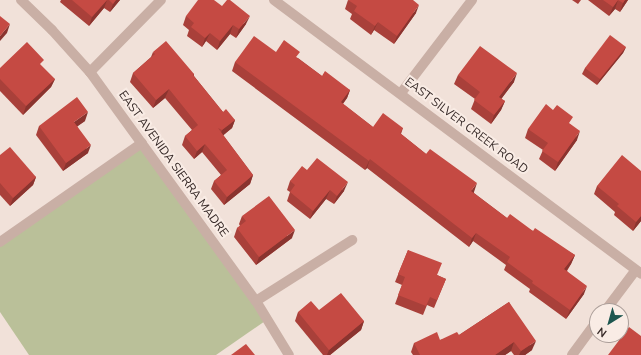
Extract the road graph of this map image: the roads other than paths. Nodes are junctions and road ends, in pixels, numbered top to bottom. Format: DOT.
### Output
graph roads {
  1 [pos="21,0"];
  2 [pos="161,0"];
  3 [pos="274,0"];
  4 [pos="472,0"];
  5 [pos="90,72"];
  6 [pos="401,94"];
  7 [pos="142,143"];
  8 [pos="352,240"];
  9 [pos="0,242"];
  10 [pos="638,272"];
  11 [pos="256,301"];
  12 [pos="612,303"];
  13 [pos="589,332"];
  14 [pos="290,355"];
  15 [pos="572,355"];
  1 -- 5 [label="street, EAST AVENIDA SIERRA MADRE"];
  2 -- 5 [label="street"];
  3 -- 6 [label="street, EAST SILVER CREEK ROAD"];
  4 -- 6 [label="street"];
  5 -- 7 [label="street, EAST AVENIDA SIERRA MADRE"];
  6 -- 10 [label="street, EAST SILVER CREEK ROAD"];
  7 -- 9 [label="street"];
  7 -- 11 [label="street, EAST AVENIDA SIERRA MADRE"];
  8 -- 11 [label="street"];
  10 -- 12 [label="street"];
  11 -- 14 [label="street, EAST AVENIDA SIERRA MADRE"];
  13 -- 15 [label="street"];
}
